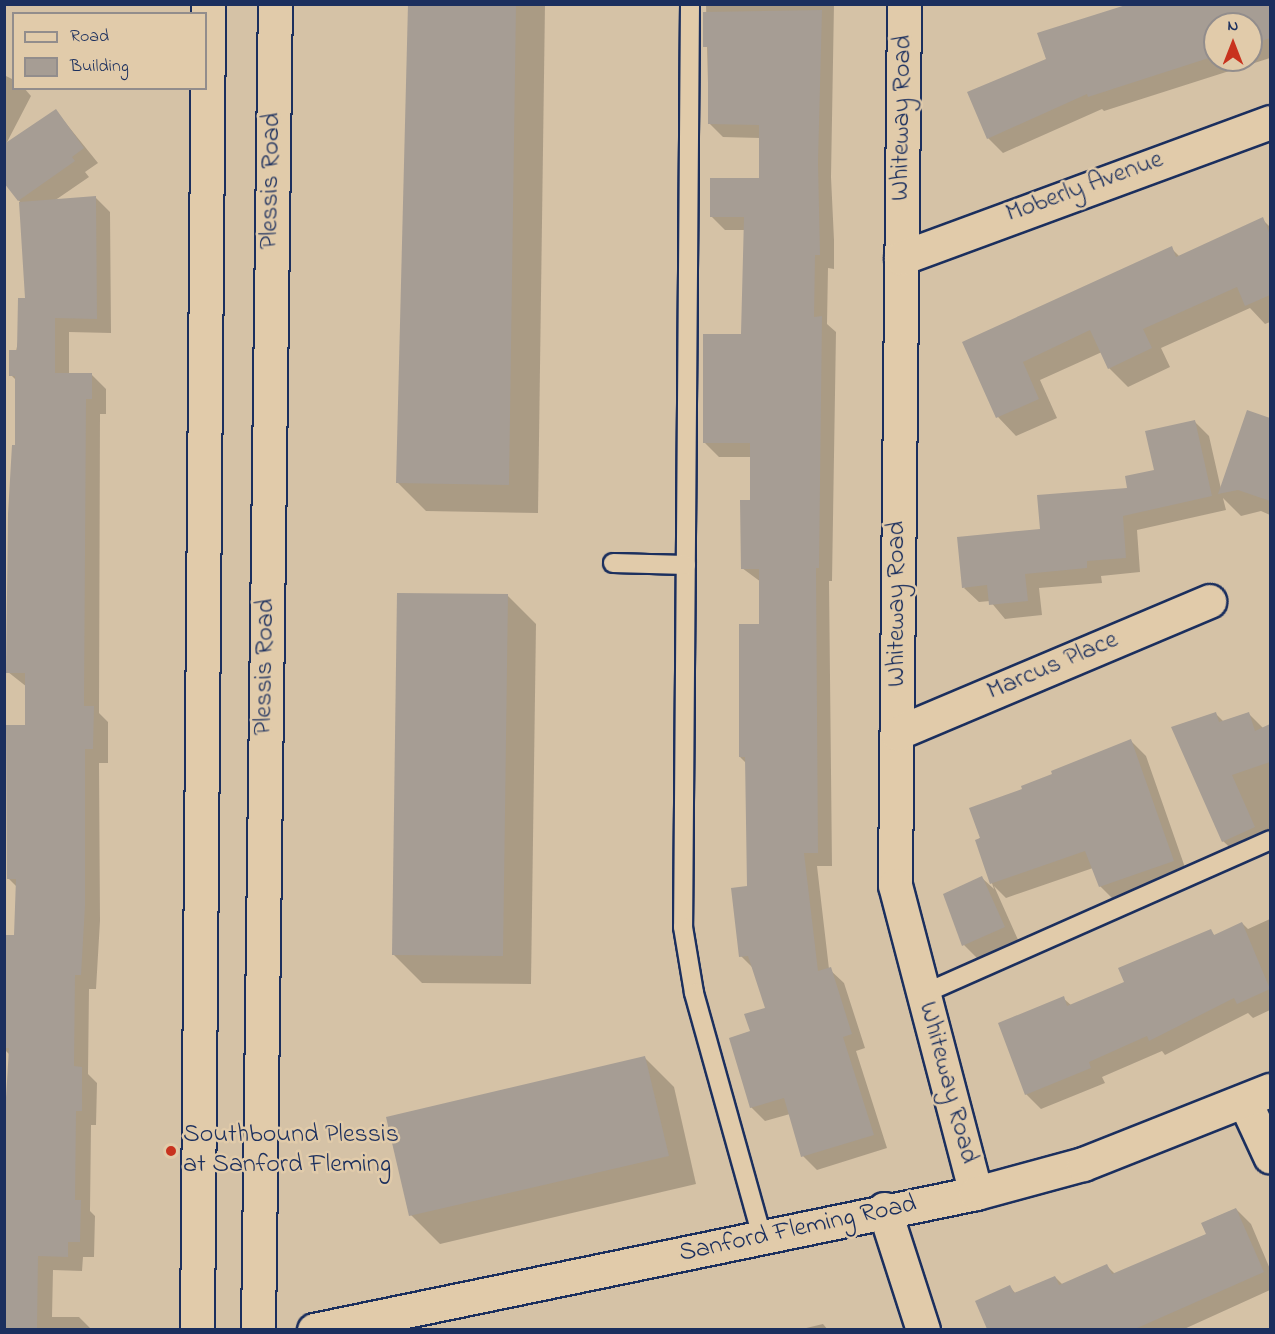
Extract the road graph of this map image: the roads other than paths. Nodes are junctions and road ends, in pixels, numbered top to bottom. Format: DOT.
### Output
graph roads {
  1 [pos="208,4"];
  2 [pos="275,4"];
  3 [pos="690,4"];
  4 [pos="904,4"];
  5 [pos="1270,122"];
  6 [pos="901,258"];
  7 [pos="613,562"];
  8 [pos="686,565"];
  9 [pos="1209,601"];
  10 [pos="897,733"];
  11 [pos="1270,840"];
  12 [pos="923,994"];
  13 [pos="1258,1096"];
  14 [pos="1270,1156"];
  15 [pos="976,1193"];
  16 [pos="884,1209"];
  17 [pos="762,1237"];
  18 [pos="202,1329"];
  19 [pos="258,1329"];
  20 [pos="314,1329"];
  21 [pos="923,1329"];
  1 -- 18 [label="street"];
  2 -- 19 [label="street, Plessis Road"];
  3 -- 8 [label="lane"];
  4 -- 6 [label="street, Whiteway Road"];
  5 -- 6 [label="street, Moberly Avenue"];
  6 -- 10 [label="street, Whiteway Road"];
  7 -- 8 [label="lane"];
  8 -- 17 [label="lane"];
  9 -- 10 [label="street, Marcus Place"];
  10 -- 12 [label="street, Whiteway Road"];
  11 -- 12 [label="lane"];
  12 -- 15 [label="street, Whiteway Road"];
  13 -- 14 [label="street"];
  13 -- 15 [label="street, Sanford Fleming Road"];
  15 -- 16 [label="street, Sanford Fleming Road"];
  16 -- 17 [label="street, Sanford Fleming Road"];
  16 -- 21 [label="street"];
  17 -- 20 [label="street, Sanford Fleming Road"];
}
